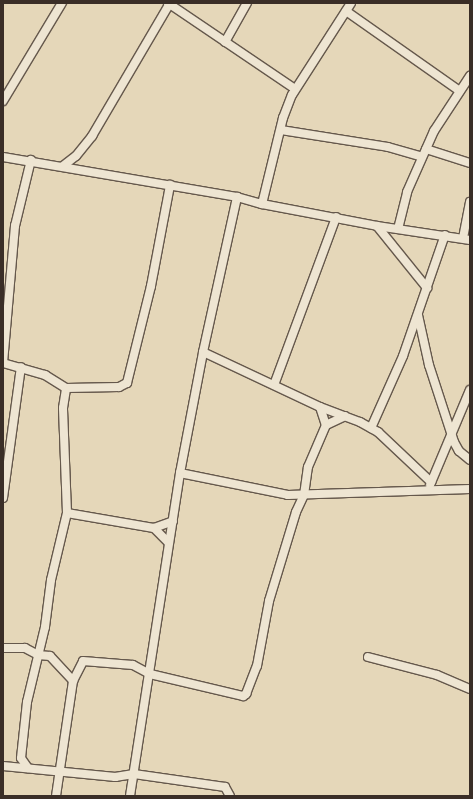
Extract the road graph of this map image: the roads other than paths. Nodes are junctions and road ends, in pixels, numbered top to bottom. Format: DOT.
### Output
graph roads {
  1 [pos="62,3"];
  2 [pos="169,3"];
  3 [pos="247,3"];
  4 [pos="351,3"];
  5 [pos="346,11"];
  6 [pos="225,42"];
  7 [pos="470,76"];
  8 [pos="295,89"];
  9 [pos="460,91"];
  10 [pos="3,101"];
  11 [pos="281,130"];
  12 [pos="424,153"];
  13 [pos="3,156"];
  14 [pos="76,156"];
  15 [pos="31,160"];
  16 [pos="470,163"];
  17 [pos="63,166"];
  18 [pos="80,169"];
  19 [pos="170,185"];
  20 [pos="237,197"];
  21 [pos="470,202"];
  22 [pos="262,204"];
  23 [pos="336,217"];
  24 [pos="377,226"];
  25 [pos="398,229"];
  26 [pos="445,235"];
  27 [pos="466,239"];
  28 [pos="427,288"];
  29 [pos="417,315"];
  30 [pos="203,352"];
  31 [pos="3,363"];
  32 [pos="21,367"];
  33 [pos="274,385"];
  34 [pos="66,388"];
  35 [pos="470,390"];
  36 [pos="320,407"];
  37 [pos="344,416"];
  38 [pos="326,425"];
  39 [pos="371,428"];
  40 [pos="451,430"];
  41 [pos="470,460"];
  42 [pos="180,473"];
  43 [pos="430,485"];
  44 [pos="470,489"];
  45 [pos="304,495"];
  46 [pos="3,498"];
  47 [pos="66,513"];
  48 [pos="172,521"];
  49 [pos="154,528"];
  50 [pos="169,543"];
  51 [pos="3,648"];
  52 [pos="38,655"];
  53 [pos="368,656"];
  54 [pos="150,674"];
  55 [pos="73,681"];
  56 [pos="470,689"];
  57 [pos="21,758"];
  58 [pos="3,766"];
  59 [pos="16,767"];
  60 [pos="28,768"];
  61 [pos="60,770"];
  62 [pos="134,774"];
  63 [pos="56,796"];
  64 [pos="130,796"];
  65 [pos="230,796"];
  1 -- 10 [label="street"];
  2 -- 6 [label="street"];
  2 -- 14 [label="street"];
  3 -- 6 [label="street"];
  4 -- 5 [label="street"];
  5 -- 8 [label="street"];
  5 -- 9 [label="street"];
  6 -- 8 [label="street"];
  7 -- 9 [label="street"];
  8 -- 11 [label="street"];
  9 -- 12 [label="street"];
  11 -- 12 [label="street"];
  11 -- 22 [label="street"];
  12 -- 16 [label="street"];
  12 -- 25 [label="street"];
  13 -- 15 [label="street"];
  14 -- 17 [label="street"];
  14 -- 18 [label="street"];
  15 -- 17 [label="street"];
  15 -- 31 [label="street"];
  17 -- 18 [label="street"];
  18 -- 19 [label="street"];
  19 -- 20 [label="street"];
  19 -- 34 [label="street"];
  20 -- 22 [label="street"];
  20 -- 30 [label="street"];
  21 -- 27 [label="street"];
  22 -- 23 [label="street"];
  23 -- 24 [label="street"];
  23 -- 33 [label="street"];
  24 -- 25 [label="street"];
  24 -- 28 [label="street"];
  25 -- 26 [label="street"];
  26 -- 27 [label="street"];
  26 -- 28 [label="street"];
  28 -- 29 [label="street"];
  29 -- 39 [label="street"];
  29 -- 40 [label="street"];
  30 -- 33 [label="street"];
  30 -- 42 [label="street"];
  31 -- 32 [label="street"];
  32 -- 34 [label="street"];
  32 -- 46 [label="street"];
  33 -- 36 [label="street"];
  34 -- 47 [label="street"];
  35 -- 40 [label="street"];
  36 -- 37 [label="street"];
  36 -- 38 [label="street"];
  37 -- 38 [label="street"];
  37 -- 39 [label="street"];
  38 -- 45 [label="street"];
  39 -- 43 [label="street"];
  40 -- 41 [label="street"];
  40 -- 43 [label="street"];
  42 -- 45 [label="street"];
  42 -- 48 [label="street"];
  43 -- 44 [label="street"];
  43 -- 45 [label="street"];
  45 -- 54 [label="street"];
  47 -- 49 [label="street"];
  47 -- 52 [label="street"];
  48 -- 49 [label="street"];
  48 -- 50 [label="street"];
  49 -- 50 [label="street"];
  50 -- 54 [label="street"];
  51 -- 52 [label="street"];
  52 -- 55 [label="street"];
  52 -- 57 [label="street"];
  53 -- 56 [label="street"];
  54 -- 55 [label="street"];
  54 -- 62 [label="street"];
  55 -- 61 [label="street"];
  57 -- 59 [label="street"];
  57 -- 60 [label="street"];
  58 -- 59 [label="street"];
  59 -- 60 [label="street"];
  60 -- 61 [label="street"];
  61 -- 62 [label="street"];
  61 -- 63 [label="street"];
  62 -- 64 [label="street"];
  62 -- 65 [label="street"];
}
